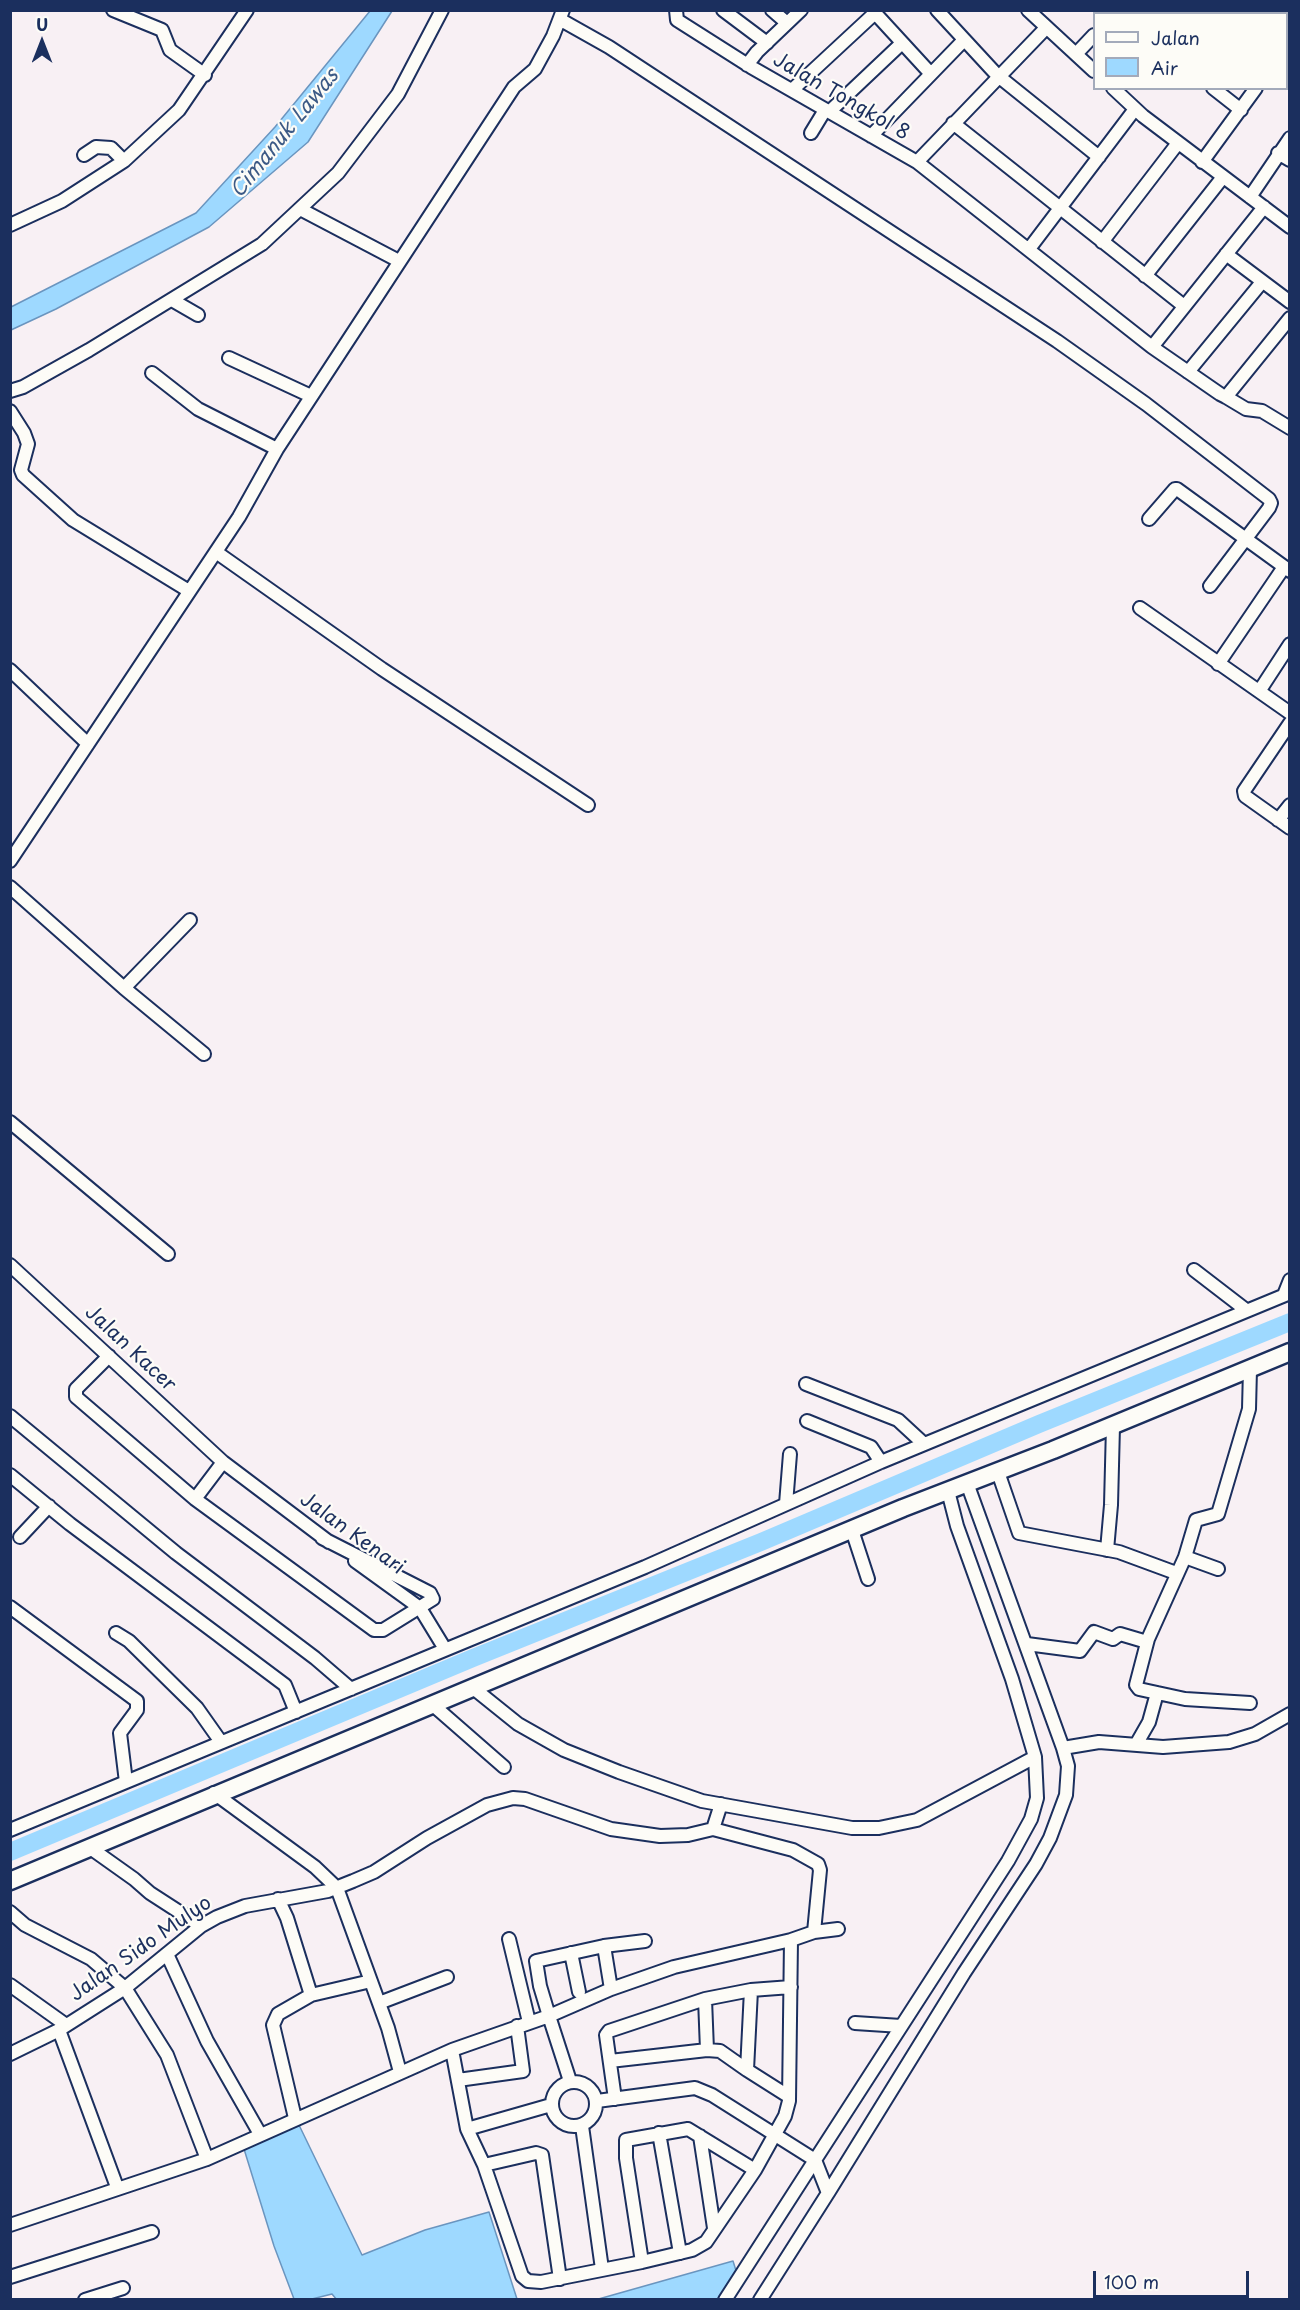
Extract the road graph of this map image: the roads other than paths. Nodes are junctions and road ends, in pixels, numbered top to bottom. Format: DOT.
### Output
graph roads {
  1 [pos="113,10"];
  2 [pos="247,10"];
  3 [pos="442,10"];
  4 [pos="676,10"];
  5 [pos="723,10"];
  6 [pos="771,10"];
  7 [pos="801,10"];
  8 [pos="938,10"];
  9 [pos="1028,10"];
  10 [pos="874,12"];
  11 [pos="562,15"];
  12 [pos="787,23"];
  13 [pos="1045,28"];
  14 [pos="1093,37"];
  15 [pos="964,40"];
  16 [pos="767,43"];
  17 [pos="902,43"];
  18 [pos="1076,54"];
  19 [pos="747,65"];
  20 [pos="1093,69"];
  21 [pos="931,74"];
  22 [pos="205,75"];
  23 [pos="997,75"];
  24 [pos="792,90"];
  25 [pos="1115,90"];
  26 [pos="1216,90"];
  27 [pos="1255,90"];
  28 [pos="1135,109"];
  29 [pos="1241,110"];
  30 [pos="827,111"];
  31 [pos="953,123"];
  32 [pos="811,133"];
  33 [pos="871,136"];
  34 [pos="1290,138"];
  35 [pos="1178,143"];
  36 [pos="84,154"];
  37 [pos="1284,156"];
  38 [pos="1099,157"];
  39 [pos="124,161"];
  40 [pos="916,162"];
  41 [pos="1203,162"];
  42 [pos="1223,177"];
  43 [pos="1250,197"];
  44 [pos="1264,207"];
  45 [pos="1060,208"];
  46 [pos="300,209"];
  47 [pos="10,225"];
  48 [pos="1290,227"];
  49 [pos="1102,242"];
  50 [pos="1029,249"];
  51 [pos="1226,254"];
  52 [pos="399,261"];
  53 [pos="1145,276"];
  54 [pos="1262,282"];
  55 [pos="172,300"];
  56 [pos="1290,302"];
  57 [pos="1184,306"];
  58 [pos="198,315"];
  59 [pos="1290,318"];
  60 [pos="1152,346"];
  61 [pos="229,358"];
  62 [pos="1188,372"];
  63 [pos="152,373"];
  64 [pos="10,391"];
  65 [pos="311,396"];
  66 [pos="1226,397"];
  67 [pos="10,411"];
  68 [pos="1290,428"];
  69 [pos="277,449"];
  70 [pos="1149,519"];
  71 [pos="1245,540"];
  72 [pos="216,552"];
  73 [pos="1287,569"];
  74 [pos="1210,586"];
  75 [pos="189,591"];
  76 [pos="1140,608"];
  77 [pos="1290,644"];
  78 [pos="1218,664"];
  79 [pos="10,670"];
  80 [pos="1260,690"];
  81 [pos="1290,713"];
  82 [pos="1290,723"];
  83 [pos="88,744"];
  84 [pos="588,805"];
  85 [pos="1290,805"];
  86 [pos="1278,820"];
  87 [pos="1290,828"];
  88 [pos="10,861"];
  89 [pos="10,887"];
  90 [pos="190,920"];
  91 [pos="124,988"];
  92 [pos="204,1054"];
  93 [pos="10,1122"];
  94 [pos="168,1254"];
  95 [pos="10,1265"];
  96 [pos="1194,1270"];
  97 [pos="1290,1280"];
  98 [pos="1287,1294"];
  99 [pos="1246,1310"];
  100 [pos="1290,1352"];
  101 [pos="109,1356"];
  102 [pos="1250,1369"];
  103 [pos="806,1384"];
  104 [pos="10,1416"];
  105 [pos="807,1421"];
  106 [pos="1113,1426"];
  107 [pos="924,1444"];
  108 [pos="790,1454"];
  109 [pos="223,1462"];
  110 [pos="881,1462"];
  111 [pos="998,1472"];
  112 [pos="10,1475"];
  113 [pos="957,1487"];
  114 [pos="195,1499"];
  115 [pos="786,1504"];
  116 [pos="49,1506"];
  117 [pos="852,1530"];
  118 [pos="20,1537"];
  119 [pos="322,1538"];
  120 [pos="1107,1550"];
  121 [pos="1185,1557"];
  122 [pos="1218,1569"];
  123 [pos="1176,1573"];
  124 [pos="868,1579"];
  125 [pos="10,1606"];
  126 [pos="420,1608"];
  127 [pos="116,1633"];
  128 [pos="1147,1642"];
  129 [pos="1027,1644"];
  130 [pos="445,1649"];
  131 [pos="472,1687"];
  132 [pos="351,1689"];
  133 [pos="1157,1693"];
  134 [pos="1250,1703"];
  135 [pos="433,1705"];
  136 [pos="296,1712"];
  137 [pos="1290,1714"];
  138 [pos="221,1742"];
  139 [pos="1137,1743"];
  140 [pos="1063,1748"];
  141 [pos="1035,1757"];
  142 [pos="504,1767"];
  143 [pos="126,1782"];
  144 [pos="214,1794"];
  145 [pos="721,1804"];
  146 [pos="713,1829"];
  147 [pos="10,1830"];
  148 [pos="88,1847"];
  149 [pos="10,1881"];
  150 [pos="337,1888"];
  151 [pos="278,1899"];
  152 [pos="10,1912"];
  153 [pos="201,1926"];
  154 [pos="838,1929"];
  155 [pos="814,1932"];
  156 [pos="509,1939"];
  157 [pos="791,1940"];
  158 [pos="645,1941"];
  159 [pos="604,1946"];
  160 [pos="571,1953"];
  161 [pos="167,1954"];
  162 [pos="447,1977"];
  163 [pos="371,1981"];
  164 [pos="10,1985"];
  165 [pos="125,1988"];
  166 [pos="791,1988"];
  167 [pos="611,1989"];
  168 [pos="751,1990"];
  169 [pos="579,1992"];
  170 [pos="311,1995"];
  171 [pos="705,1999"];
  172 [pos="379,2003"];
  173 [pos="549,2016"];
  174 [pos="855,2023"];
  175 [pos="523,2024"];
  176 [pos="901,2026"];
  177 [pos="62,2027"];
  178 [pos="452,2050"];
  179 [pos="707,2050"];
  180 [pos="10,2054"];
  181 [pos="610,2061"];
  182 [pos="747,2070"];
  183 [pos="400,2072"];
  184 [pos="458,2080"];
  185 [pos="570,2082"];
  186 [pos="788,2096"];
  187 [pos="615,2099"];
  188 [pos="597,2101"];
  189 [pos="551,2105"];
  190 [pos="295,2118"];
  191 [pos="582,2126"];
  192 [pos="467,2129"];
  193 [pos="659,2133"];
  194 [pos="260,2134"];
  195 [pos="700,2136"];
  196 [pos="776,2137"];
  197 [pos="207,2159"];
  198 [pos="816,2163"];
  199 [pos="484,2165"];
  200 [pos="755,2170"];
  201 [pos="117,2187"];
  202 [pos="827,2189"];
  203 [pos="10,2224"];
  204 [pos="714,2228"];
  205 [pos="152,2232"];
  206 [pos="680,2253"];
  207 [pos="642,2262"];
  208 [pos="602,2269"];
  209 [pos="10,2277"];
  210 [pos="560,2279"];
  211 [pos="123,2288"];
  212 [pos="85,2300"];
  213 [pos="725,2300"];
  214 [pos="760,2300"];
  1 -- 22 [label="street"];
  2 -- 22 [label="street"];
  3 -- 46 [label="street"];
  4 -- 19 [label="street, Jalan Tongkol 8"];
  5 -- 16 [label="street"];
  6 -- 12 [label="street"];
  7 -- 12 [label="street"];
  8 -- 15 [label="street"];
  9 -- 13 [label="street"];
  10 -- 17 [label="street"];
  10 -- 24 [label="street"];
  11 -- 52 [label="street"];
  11 -- 71 [label="street"];
  12 -- 16 [label="street"];
  13 -- 18 [label="street"];
  13 -- 23 [label="street"];
  14 -- 18 [label="street"];
  15 -- 21 [label="street"];
  15 -- 23 [label="street"];
  16 -- 19 [label="street"];
  17 -- 21 [label="street"];
  17 -- 30 [label="street"];
  18 -- 20 [label="street"];
  19 -- 24 [label="street, Jalan Tongkol 8"];
  21 -- 33 [label="street"];
  22 -- 39 [label="street"];
  23 -- 31 [label="street"];
  23 -- 38 [label="street"];
  24 -- 30 [label="street, Jalan Tongkol 8"];
  25 -- 28 [label="street"];
  26 -- 29 [label="street"];
  27 -- 29 [label="street"];
  28 -- 35 [label="street"];
  28 -- 38 [label="street"];
  29 -- 41 [label="street"];
  30 -- 32 [label="street"];
  30 -- 33 [label="street, Jalan Tongkol 8"];
  31 -- 40 [label="street"];
  31 -- 45 [label="street"];
  33 -- 40 [label="street, Jalan Tongkol 8"];
  34 -- 37 [label="street"];
  35 -- 41 [label="street"];
  35 -- 49 [label="street"];
  36 -- 39 [label="street"];
  37 -- 43 [label="street"];
  38 -- 45 [label="street"];
  39 -- 47 [label="street"];
  40 -- 50 [label="street, Jalan Tongkol 8"];
  41 -- 42 [label="street"];
  42 -- 43 [label="street"];
  42 -- 53 [label="street"];
  43 -- 44 [label="street"];
  44 -- 48 [label="street"];
  44 -- 51 [label="street"];
  45 -- 49 [label="street"];
  45 -- 50 [label="street"];
  46 -- 52 [label="street"];
  46 -- 55 [label="street"];
  49 -- 53 [label="street"];
  50 -- 60 [label="street, Jalan Tongkol 8"];
  51 -- 54 [label="street"];
  51 -- 57 [label="street"];
  52 -- 65 [label="street"];
  53 -- 57 [label="street"];
  54 -- 56 [label="street"];
  54 -- 62 [label="street"];
  55 -- 58 [label="street"];
  55 -- 64 [label="street"];
  57 -- 60 [label="street"];
  59 -- 66 [label="street"];
  60 -- 62 [label="street, Jalan Tongkol 8"];
  61 -- 65 [label="street"];
  62 -- 66 [label="street, Jalan Tongkol 8"];
  63 -- 69 [label="street"];
  65 -- 69 [label="street"];
  66 -- 68 [label="street, Jalan Tongkol 8"];
  67 -- 75 [label="street"];
  69 -- 72 [label="street"];
  70 -- 71 [label="street"];
  71 -- 73 [label="street"];
  71 -- 74 [label="street"];
  72 -- 75 [label="street"];
  72 -- 84 [label="street"];
  73 -- 78 [label="street"];
  75 -- 83 [label="street"];
  76 -- 78 [label="street"];
  77 -- 80 [label="street"];
  78 -- 80 [label="street"];
  79 -- 83 [label="street"];
  80 -- 81 [label="street"];
  82 -- 86 [label="street"];
  83 -- 88 [label="street"];
  85 -- 86 [label="street"];
  86 -- 87 [label="street"];
  89 -- 91 [label="street"];
  90 -- 91 [label="street"];
  91 -- 92 [label="street"];
  93 -- 94 [label="street"];
  95 -- 101 [label="street, Jalan Kacer"];
  96 -- 99 [label="street"];
  97 -- 98 [label="street"];
  98 -- 99 [label="street"];
  99 -- 107 [label="street"];
  100 -- 102 [label="street"];
  101 -- 109 [label="street, Jalan Kacer"];
  101 -- 114 [label="street"];
  102 -- 106 [label="street"];
  102 -- 121 [label="street"];
  103 -- 107 [label="street"];
  104 -- 132 [label="street"];
  105 -- 110 [label="street"];
  106 -- 111 [label="street"];
  106 -- 120 [label="street"];
  107 -- 110 [label="street"];
  108 -- 115 [label="street"];
  109 -- 114 [label="street"];
  109 -- 119 [label="street, Jalan Kenari"];
  110 -- 115 [label="street"];
  111 -- 113 [label="street"];
  111 -- 120 [label="street"];
  112 -- 116 [label="street"];
  113 -- 117 [label="street"];
  113 -- 129 [label="street"];
  113 -- 141 [label="street"];
  114 -- 126 [label="street"];
  115 -- 130 [label="street"];
  116 -- 118 [label="street"];
  116 -- 136 [label="street"];
  117 -- 124 [label="street"];
  117 -- 131 [label="street"];
  119 -- 126 [label="street, Jalan Kenari"];
  119 -- 126 [label="street"];
  120 -- 123 [label="street"];
  121 -- 122 [label="street"];
  121 -- 123 [label="street"];
  123 -- 128 [label="street"];
  125 -- 143 [label="street"];
  126 -- 130 [label="street, Jalan Kenari"];
  127 -- 138 [label="street"];
  128 -- 129 [label="street"];
  128 -- 133 [label="street"];
  129 -- 140 [label="street"];
  130 -- 132 [label="street"];
  131 -- 135 [label="street"];
  131 -- 145 [label="street"];
  132 -- 136 [label="street"];
  133 -- 134 [label="street"];
  133 -- 139 [label="street"];
  135 -- 142 [label="street"];
  135 -- 144 [label="street"];
  136 -- 138 [label="street"];
  137 -- 139 [label="street"];
  138 -- 143 [label="street"];
  139 -- 140 [label="street"];
  140 -- 202 [label="street"];
  141 -- 145 [label="street"];
  141 -- 176 [label="street"];
  143 -- 147 [label="street"];
  144 -- 148 [label="street"];
  144 -- 150 [label="street"];
  145 -- 146 [label="street"];
  146 -- 150 [label="street, Jalan Sido Mulyo"];
  146 -- 155 [label="street"];
  148 -- 149 [label="street"];
  148 -- 153 [label="street"];
  150 -- 151 [label="street, Jalan Sido Mulyo"];
  150 -- 163 [label="street"];
  151 -- 153 [label="street, Jalan Sido Mulyo"];
  151 -- 170 [label="street"];
  152 -- 165 [label="street"];
  153 -- 161 [label="street, Jalan Sido Mulyo"];
  154 -- 155 [label="street"];
  155 -- 157 [label="street"];
  156 -- 175 [label="street"];
  157 -- 166 [label="street"];
  157 -- 167 [label="street"];
  158 -- 159 [label="street"];
  159 -- 160 [label="street"];
  159 -- 167 [label="street"];
  160 -- 169 [label="street"];
  160 -- 173 [label="street"];
  161 -- 165 [label="street, Jalan Sido Mulyo"];
  161 -- 194 [label="street"];
  162 -- 172 [label="street"];
  163 -- 170 [label="street"];
  163 -- 172 [label="street"];
  164 -- 177 [label="street"];
  165 -- 177 [label="street, Jalan Sido Mulyo"];
  165 -- 197 [label="street"];
  166 -- 168 [label="street"];
  166 -- 186 [label="street"];
  167 -- 173 [label="street"];
  168 -- 171 [label="street"];
  168 -- 182 [label="street"];
  170 -- 190 [label="street"];
  171 -- 179 [label="street"];
  171 -- 181 [label="street"];
  172 -- 183 [label="street"];
  173 -- 175 [label="street"];
  173 -- 185 [label="street"];
  174 -- 176 [label="street"];
  175 -- 178 [label="street"];
  175 -- 184 [label="street"];
  176 -- 198 [label="street"];
  177 -- 180 [label="street, Jalan Sido Mulyo"];
  177 -- 201 [label="street"];
  178 -- 183 [label="street"];
  178 -- 184 [label="street"];
  179 -- 181 [label="street"];
  179 -- 182 [label="street"];
  181 -- 187 [label="street"];
  182 -- 186 [label="street"];
  183 -- 190 [label="street"];
  184 -- 192 [label="street"];
  185 -- 188 [label="street"];
  185 -- 189 [label="street"];
  186 -- 196 [label="street"];
  187 -- 188 [label="street"];
  187 -- 196 [label="street"];
  188 -- 191 [label="street"];
  189 -- 191 [label="street"];
  189 -- 192 [label="street"];
  190 -- 194 [label="street"];
  191 -- 208 [label="street"];
  192 -- 199 [label="street"];
  193 -- 195 [label="street"];
  193 -- 206 [label="street"];
  193 -- 207 [label="street"];
  194 -- 197 [label="street"];
  195 -- 200 [label="street"];
  195 -- 204 [label="street"];
  196 -- 198 [label="street"];
  196 -- 200 [label="street"];
  197 -- 201 [label="street"];
  198 -- 202 [label="street"];
  198 -- 213 [label="street"];
  199 -- 210 [label="street"];
  199 -- 210 [label="street"];
  200 -- 204 [label="street"];
  201 -- 203 [label="street"];
  202 -- 214 [label="street"];
  204 -- 206 [label="street"];
  205 -- 209 [label="street"];
  206 -- 207 [label="street"];
  207 -- 208 [label="street"];
  208 -- 210 [label="street"];
  211 -- 212 [label="street"];
}
